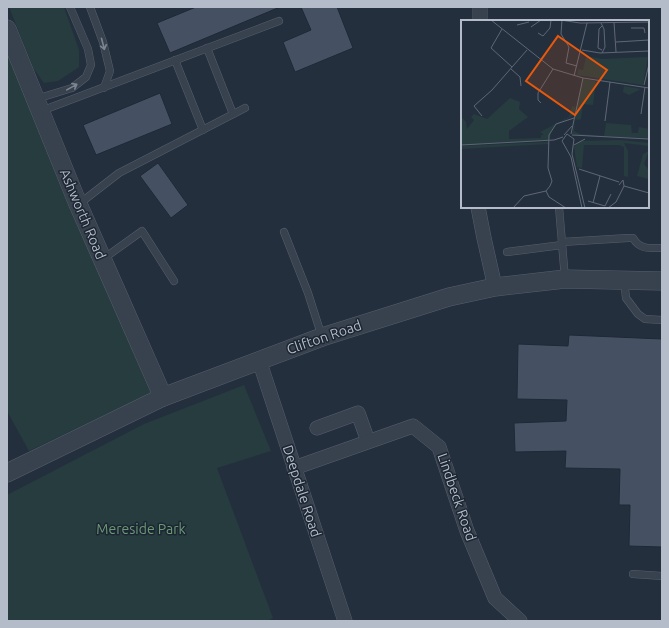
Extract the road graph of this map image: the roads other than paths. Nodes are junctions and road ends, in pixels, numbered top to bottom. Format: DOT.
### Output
graph roads {
  1 [pos="70,7"];
  2 [pos="90,7"];
  3 [pos="480,7"];
  4 [pos="480,20"];
  5 [pos="279,21"];
  6 [pos="7,29"];
  7 [pos="207,48"];
  8 [pos="175,60"];
  9 [pos="104,88"];
  10 [pos="38,105"];
  11 [pos="245,108"];
  12 [pos="233,114"];
  13 [pos="203,130"];
  14 [pos="78,204"];
  15 [pos="478,208"];
  16 [pos="559,208"];
  17 [pos="284,232"];
  18 [pos="562,244"];
  19 [pos="662,248"];
  20 [pos="507,252"];
  21 [pos="103,259"];
  22 [pos="565,279"];
  23 [pos="624,279"];
  24 [pos="174,281"];
  25 [pos="662,281"];
  26 [pos="495,287"];
  27 [pos="662,320"];
  28 [pos="322,337"];
  29 [pos="259,360"];
  30 [pos="163,397"];
  31 [pos="317,428"];
  32 [pos="368,442"];
  33 [pos="294,468"];
  34 [pos="7,473"];
  35 [pos="633,574"];
  36 [pos="662,576"];
  37 [pos="346,621"];
  38 [pos="520,621"];
  10 -- 1 [label="lane, one-way"];
  2 -- 9 [label="lane, one-way"];
  3 -- 4 [label="street"];
  5 -- 7 [label="lane"];
  6 -- 10 [label="street, Ashworth Road"];
  7 -- 8 [label="lane"];
  7 -- 12 [label="lane"];
  8 -- 9 [label="lane"];
  8 -- 13 [label="lane"];
  9 -- 10 [label="lane"];
  10 -- 14 [label="street, Ashworth Road"];
  11 -- 12 [label="lane"];
  12 -- 13 [label="lane"];
  13 -- 14 [label="lane"];
  14 -- 21 [label="street, Ashworth Road"];
  15 -- 26 [label="street"];
  16 -- 18 [label="lane"];
  17 -- 28 [label="lane"];
  18 -- 19 [label="lane"];
  18 -- 20 [label="lane"];
  18 -- 22 [label="lane"];
  21 -- 24 [label="lane"];
  21 -- 30 [label="street, Ashworth Road"];
  22 -- 23 [label="street, Clifton Road"];
  22 -- 26 [label="street, Clifton Road"];
  23 -- 25 [label="street, Clifton Road"];
  23 -- 27 [label="lane"];
  26 -- 28 [label="street, Clifton Road"];
  28 -- 29 [label="street, Clifton Road"];
  29 -- 30 [label="street, Clifton Road"];
  29 -- 33 [label="street, Deepdale Road"];
  30 -- 34 [label="street, Clifton Road"];
  31 -- 32 [label="street"];
  32 -- 33 [label="street, Lindbeck Road"];
  32 -- 38 [label="street, Lindbeck Road"];
  33 -- 37 [label="street, Deepdale Road"];
  35 -- 36 [label="lane"];
}
